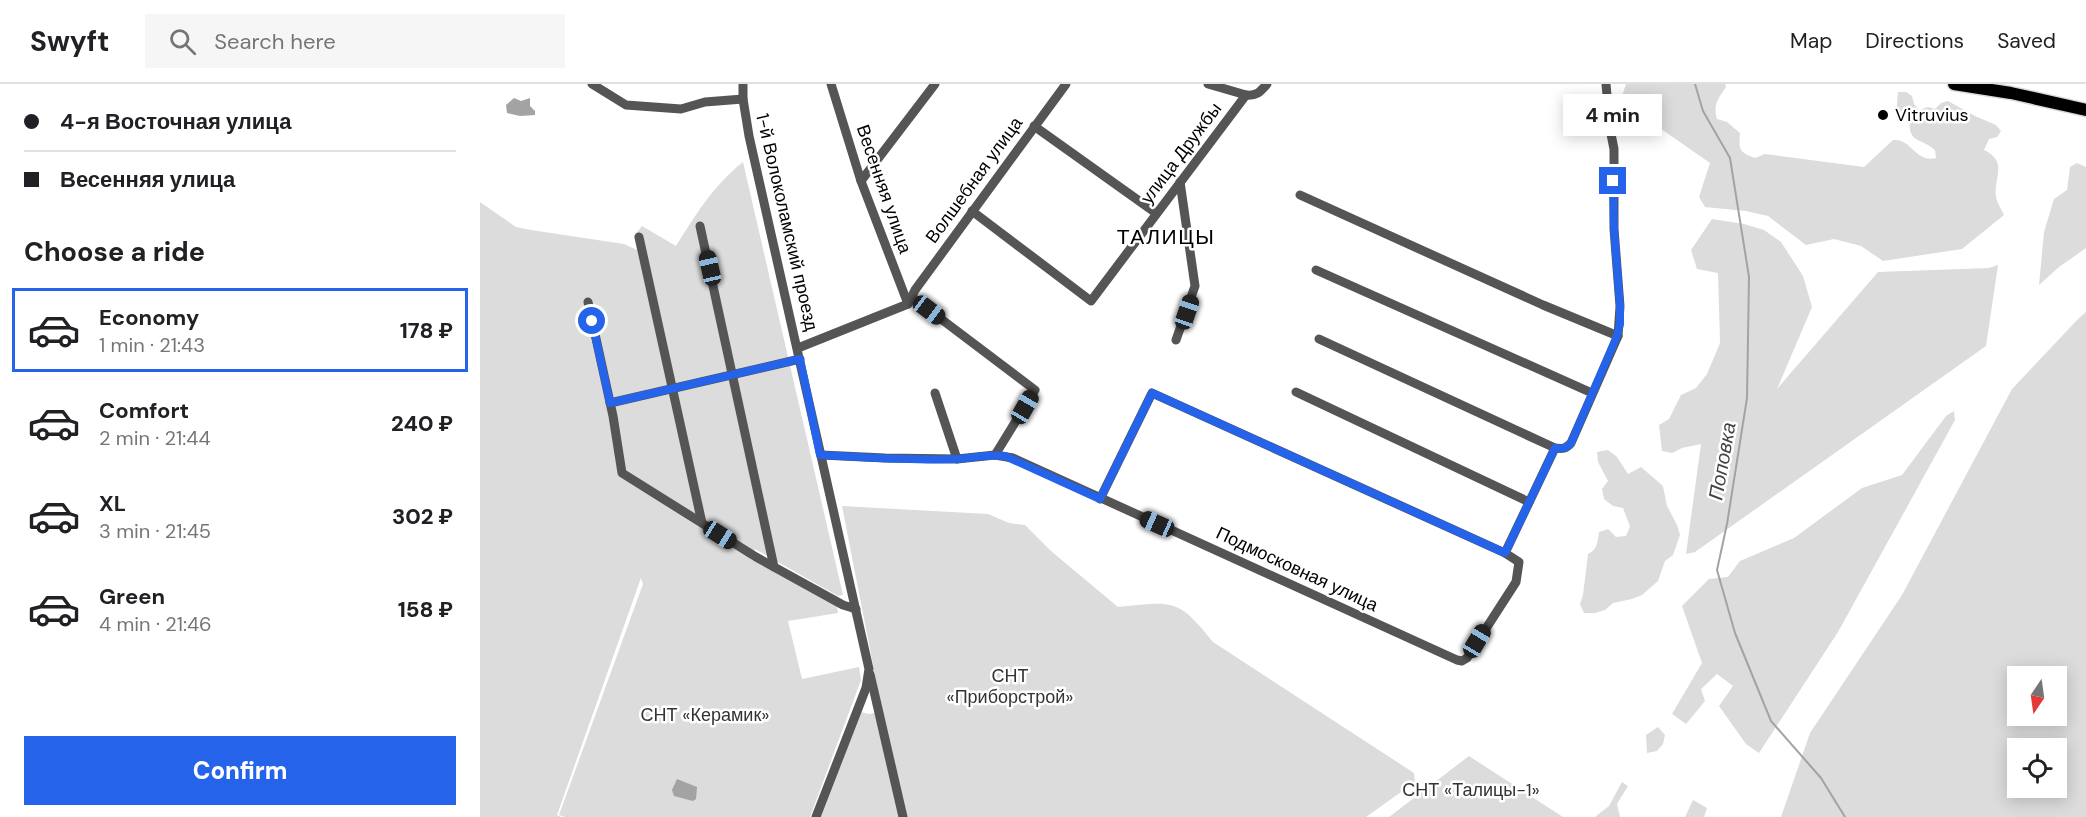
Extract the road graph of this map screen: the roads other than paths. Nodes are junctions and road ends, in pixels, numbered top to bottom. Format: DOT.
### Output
graph roads {
  1 [pos="592,84"];
  2 [pos="744,84"];
  3 [pos="831,84"];
  4 [pos="935,84"];
  5 [pos="1066,84"];
  6 [pos="1208,84"];
  7 [pos="1268,84"];
  8 [pos="1606,84"];
  9 [pos="1954,84"];
  10 [pos="2001,84"];
  11 [pos="1239,91"];
  12 [pos="743,99"];
  13 [pos="2086,102"];
  14 [pos="2086,110"];
  15 [pos="1034,126"];
  16 [pos="861,181"];
  17 [pos="1180,182"];
  18 [pos="1300,195"];
  19 [pos="972,211"];
  20 [pos="1156,213"];
  21 [pos="700,226"];
  22 [pos="639,237"];
  23 [pos="1316,270"];
  24 [pos="910,300"];
  25 [pos="588,302"];
  26 [pos="1617,336"];
  27 [pos="1319,339"];
  28 [pos="1176,340"];
  29 [pos="798,348"];
  30 [pos="800,359"];
  31 [pos="733,374"];
  32 [pos="671,388"];
  33 [pos="1296,392"];
  34 [pos="935,393"];
  35 [pos="1593,393"];
  36 [pos="610,403"];
  37 [pos="1555,448"];
  38 [pos="820,455"];
  39 [pos="995,455"];
  40 [pos="957,459"];
  41 [pos="1100,499"];
  42 [pos="1529,502"];
  43 [pos="702,523"];
  44 [pos="1505,553"];
  45 [pos="774,567"];
  46 [pos="855,609"];
  47 [pos="869,669"];
  48 [pos="816,817"];
  49 [pos="903,817"];
  1 -- 12 [label="street"];
  2 -- 12 [label="street, 1-й Волоколамский проезд"];
  3 -- 16 [label="street, Весенняя улица"];
  4 -- 16 [label="street"];
  5 -- 15 [label="street, Волшебная улица"];
  6 -- 11 [label="street"];
  7 -- 11 [label="street, улица Дружбы"];
  8 -- 26 [label="street"];
  9 -- 14 [label="main road"];
  10 -- 13 [label="main road"];
  11 -- 17 [label="street, улица Дружбы"];
  12 -- 29 [label="street, 1-й Волоколамский проезд"];
  15 -- 19 [label="street, Волшебная улица"];
  15 -- 20 [label="street"];
  16 -- 24 [label="street, Весенняя улица"];
  17 -- 20 [label="street, улица Дружбы"];
  17 -- 28 [label="street"];
  18 -- 26 [label="street"];
  19 -- 20 [label="street, улица Дружбы"];
  19 -- 24 [label="street, Волшебная улица"];
  21 -- 31 [label="street"];
  22 -- 32 [label="street"];
  23 -- 35 [label="street"];
  24 -- 29 [label="street"];
  24 -- 39 [label="street"];
  25 -- 36 [label="street"];
  26 -- 35 [label="street"];
  27 -- 37 [label="street"];
  29 -- 30 [label="street, 1-й Волоколамский проезд"];
  30 -- 31 [label="street"];
  30 -- 38 [label="street, 1-й Волоколамский проезд"];
  31 -- 32 [label="street"];
  31 -- 45 [label="street"];
  32 -- 36 [label="street"];
  32 -- 43 [label="street"];
  33 -- 42 [label="street"];
  34 -- 40 [label="street"];
  35 -- 37 [label="street"];
  36 -- 43 [label="street"];
  37 -- 42 [label="street"];
  38 -- 40 [label="street"];
  38 -- 46 [label="street, 1-й Волоколамский проезд"];
  39 -- 40 [label="street"];
  39 -- 41 [label="street, Подмосковная улица"];
  41 -- 44 [label="street"];
  41 -- 44 [label="street, Подмосковная улица"];
  42 -- 44 [label="street"];
  43 -- 45 [label="street"];
  45 -- 46 [label="street"];
  46 -- 47 [label="street, 1-й Волоколамский проезд"];
  47 -- 48 [label="street, 1-й Волоколамский проезд"];
  47 -- 49 [label="street"];
}
